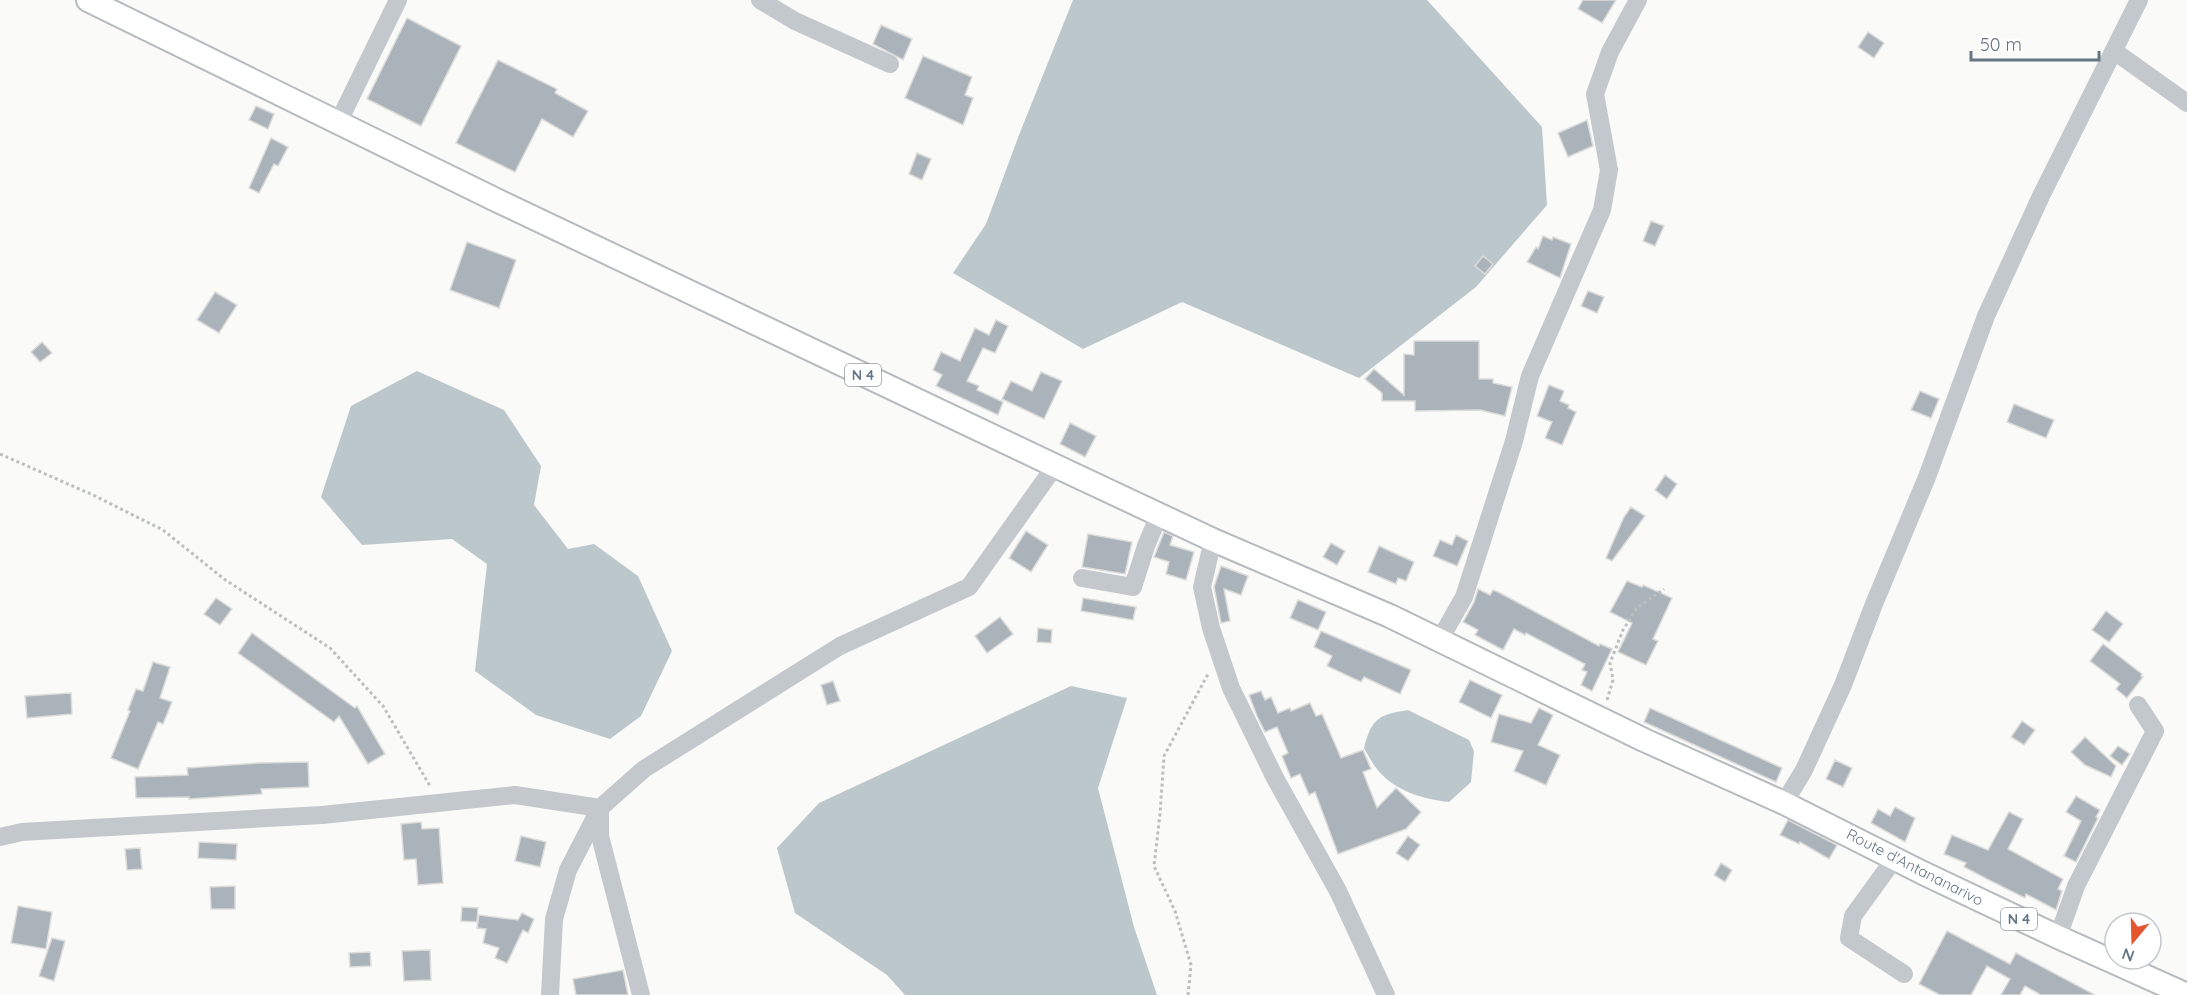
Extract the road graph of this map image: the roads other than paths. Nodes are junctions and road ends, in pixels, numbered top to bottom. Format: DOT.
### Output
graph roads {
  1 [pos="87,0"];
  2 [pos="398,0"];
  3 [pos="760,0"];
  4 [pos="1638,0"];
  5 [pos="2139,0"];
  6 [pos="2114,51"];
  7 [pos="890,63"];
  8 [pos="2187,103"];
  9 [pos="338,123"];
  10 [pos="1056,466"];
  11 [pos="1160,515"];
  12 [pos="1213,540"];
  13 [pos="1082,578"];
  14 [pos="1439,641"];
  15 [pos="2138,705"];
  16 [pos="1784,803"];
  17 [pos="600,808"];
  18 [pos="0,837"];
  19 [pos="1895,858"];
  20 [pos="2058,937"];
  21 [pos="1904,974"];
  22 [pos="550,995"];
  23 [pos="641,995"];
  24 [pos="1386,995"];
  25 [pos="2187,995"];
  1 -- 9 [label="main road, N 4"];
  2 -- 9 [label="street"];
  3 -- 7 [label="street"];
  4 -- 14 [label="street"];
  5 -- 6 [label="street"];
  6 -- 8 [label="street"];
  6 -- 16 [label="street"];
  9 -- 10 [label="main road, N 4"];
  10 -- 11 [label="main road, N 4"];
  10 -- 17 [label="street"];
  11 -- 12 [label="main road, N 4"];
  11 -- 13 [label="street"];
  12 -- 14 [label="main road, N 4"];
  12 -- 24 [label="street"];
  14 -- 16 [label="main road, Route d'Antananarivo / N 4"];
  15 -- 20 [label="street"];
  16 -- 19 [label="main road, Route d'Antananarivo / N 4"];
  17 -- 18 [label="street"];
  17 -- 22 [label="street"];
  17 -- 23 [label="street"];
  19 -- 20 [label="main road, Route d'Antananarivo / N 4"];
  19 -- 21 [label="street"];
  20 -- 25 [label="main road, Route d'Antananarivo / N 4"];
}
